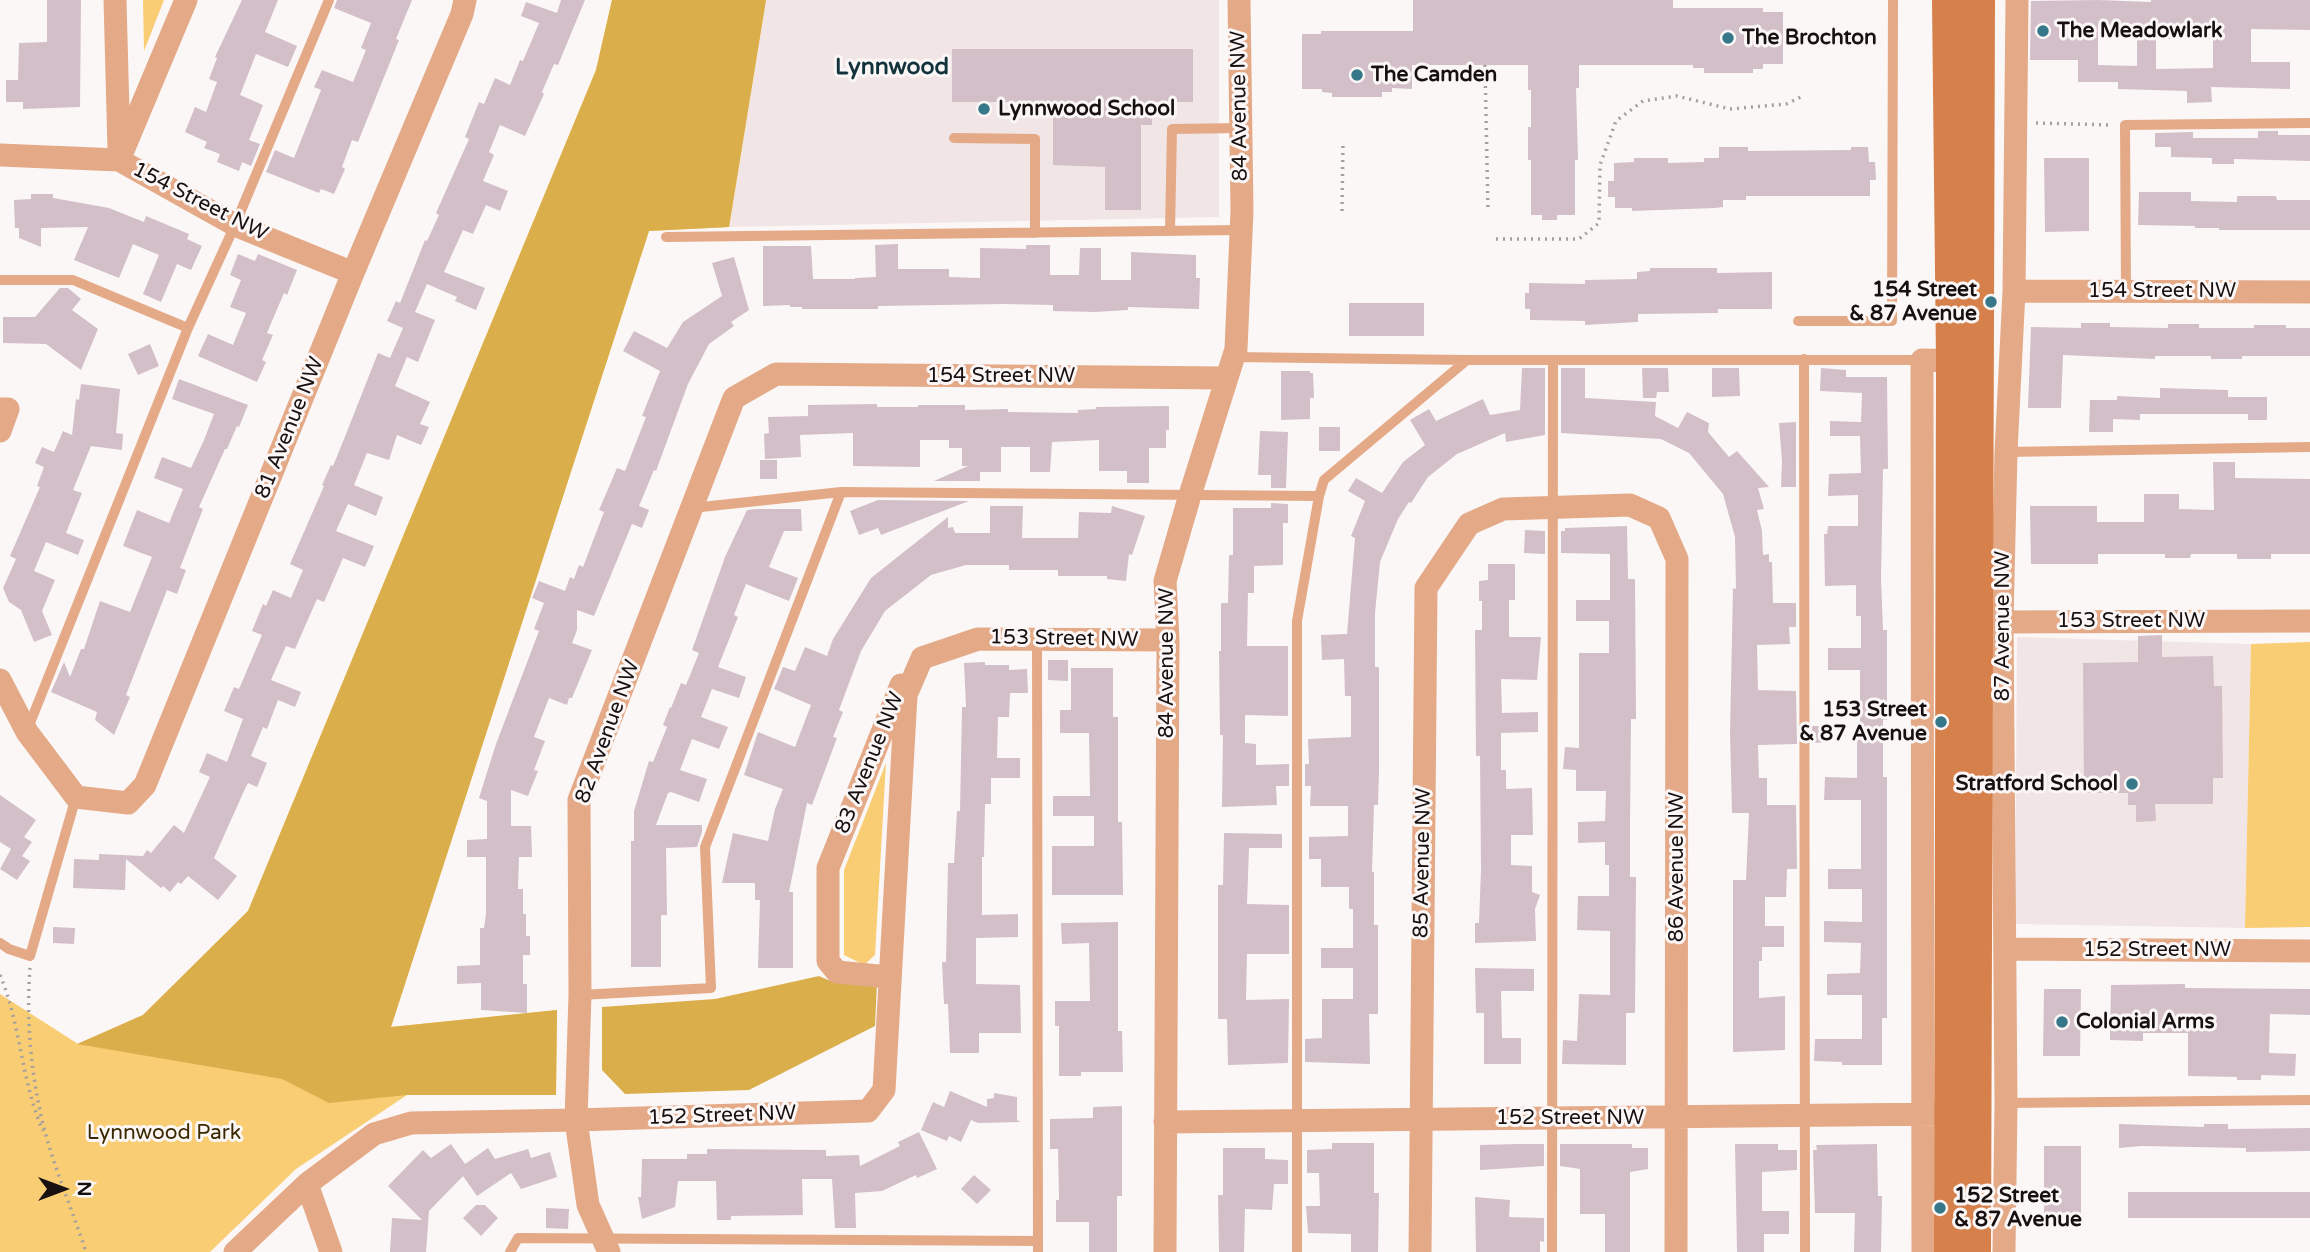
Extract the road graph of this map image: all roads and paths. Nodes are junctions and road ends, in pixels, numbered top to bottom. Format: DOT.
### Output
graph roads {
  1 [pos="115,0"];
  2 [pos="186,0"];
  3 [pos="329,0"];
  4 [pos="465,0"];
  5 [pos="1239,0"];
  6 [pos="1893,0"];
  7 [pos="1948,0"];
  8 [pos="1979,0"];
  9 [pos="2017,0"];
  10 [pos="1485,65"];
  11 [pos="1803,96"];
  12 [pos="2033,122"];
  13 [pos="2310,124"];
  14 [pos="2125,125"];
  15 [pos="1241,128"];
  16 [pos="954,138"];
  17 [pos="1343,141"];
  18 [pos="0,155"];
  19 [pos="119,160"];
  20 [pos="1342,211"];
  21 [pos="1488,211"];
  22 [pos="235,225"];
  23 [pos="1241,230"];
  24 [pos="1170,232"];
  25 [pos="1035,233"];
  26 [pos="666,237"];
  27 [pos="1496,239"];
  28 [pos="353,273"];
  29 [pos="0,280"];
  30 [pos="2014,291"];
  31 [pos="2126,291"];
  32 [pos="2310,292"];
  33 [pos="1798,321"];
  34 [pos="188,328"];
  35 [pos="1804,359"];
  36 [pos="1467,360"];
  37 [pos="1950,361"];
  38 [pos="1553,362"];
  39 [pos="1230,367"];
  40 [pos="776,374"];
  41 [pos="0,409"];
  42 [pos="0,431"];
  43 [pos="2310,447"];
  44 [pos="2006,452"];
  45 [pos="841,492"];
  46 [pos="1190,495"];
  47 [pos="1319,496"];
  48 [pos="1553,507"];
  49 [pos="692,508"];
  50 [pos="2310,621"];
  51 [pos="1976,622"];
  52 [pos="1037,639"];
  53 [pos="1168,640"];
  54 [pos="922,658"];
  55 [pos="0,680"];
  56 [pos="27,732"];
  57 [pos="76,797"];
  58 [pos="0,943"];
  59 [pos="2005,949"];
  60 [pos="2310,951"];
  61 [pos="30,956"];
  62 [pos="0,975"];
  63 [pos="889,977"];
  64 [pos="579,995"];
  65 [pos="2310,1100"];
  66 [pos="2006,1103"];
  67 [pos="868,1111"];
  68 [pos="1950,1114"];
  69 [pos="1805,1116"];
  70 [pos="1420,1118"];
  71 [pos="1553,1118"];
  72 [pos="1676,1118"];
  73 [pos="1296,1120"];
  74 [pos="576,1121"];
  75 [pos="1165,1122"];
  76 [pos="50,1145"];
  77 [pos="307,1184"];
  78 [pos="607,1246"];
  79 [pos="1038,1246"];
  80 [pos="86,1252"];
  81 [pos="235,1252"];
  82 [pos="331,1252"];
  83 [pos="510,1252"];
  84 [pos="1165,1252"];
  85 [pos="1297,1252"];
  86 [pos="1420,1252"];
  87 [pos="1552,1252"];
  88 [pos="1676,1252"];
  89 [pos="1805,1252"];
  90 [pos="1923,1252"];
  91 [pos="1950,1252"];
  92 [pos="1975,1252"];
  93 [pos="2004,1252"];
  1 -- 19 [label="street"];
  2 -- 19 [label="street"];
  3 -- 22 [label="lane"];
  4 -- 28 [label="street, 81 Avenue NW"];
  5 -- 15 [label="street, 84 Avenue NW"];
  6 -- 33 [label="lane"];
  7 -- 37 [label="main road, 87 Avenue NW"];
  8 -- 37 [label="main road, 87 Avenue NW"];
  9 -- 30 [label="street, 87 Avenue NW"];
  10 -- 21 [label="path"];
  11 -- 27 [label="path"];
  12 -- 14 [label="path"];
  13 -- 14 [label="lane"];
  14 -- 31 [label="lane"];
  15 -- 23 [label="street, 84 Avenue NW"];
  15 -- 24 [label="lane"];
  16 -- 25 [label="lane"];
  17 -- 20 [label="path"];
  18 -- 19 [label="street, 154 Street NW"];
  19 -- 22 [label="street, 154 Street NW"];
  22 -- 28 [label="street, 154 Street NW"];
  22 -- 34 [label="lane"];
  23 -- 24 [label="lane"];
  23 -- 39 [label="street, 84 Avenue NW"];
  24 -- 25 [label="lane"];
  25 -- 26 [label="lane"];
  28 -- 57 [label="street, 81 Avenue NW"];
  29 -- 34 [label="lane"];
  30 -- 31 [label="street, 154 Street NW"];
  30 -- 44 [label="street, 87 Avenue NW"];
  31 -- 32 [label="street, 154 Street NW"];
  34 -- 56 [label="lane"];
  35 -- 37 [label="lane"];
  35 -- 38 [label="lane"];
  35 -- 69 [label="lane"];
  36 -- 38 [label="lane"];
  36 -- 39 [label="lane"];
  36 -- 47 [label="lane"];
  37 -- 51 [label="main road, 87 Avenue NW"];
  37 -- 68 [label="street, 87 Avenue NW"];
  38 -- 48 [label="lane"];
  39 -- 40 [label="street, 154 Street NW"];
  39 -- 46 [label="street, 84 Avenue NW"];
  40 -- 49 [label="street, 82 Avenue NW"];
  41 -- 42 [label="street"];
  43 -- 44 [label="lane"];
  44 -- 51 [label="street, 87 Avenue NW"];
  45 -- 46 [label="lane"];
  45 -- 49 [label="lane"];
  45 -- 64 [label="lane"];
  46 -- 47 [label="lane"];
  46 -- 53 [label="street, 84 Avenue NW"];
  47 -- 73 [label="lane"];
  48 -- 70 [label="street, 85 Avenue NW"];
  48 -- 71 [label="lane"];
  48 -- 72 [label="street, 86 Avenue NW"];
  49 -- 64 [label="street, 82 Avenue NW"];
  50 -- 51 [label="street, 153 Street NW"];
  51 -- 59 [label="street, 87 Avenue NW"];
  51 -- 68 [label="main road, 87 Avenue NW"];
  52 -- 53 [label="street, 153 Street NW"];
  52 -- 54 [label="street, 153 Street NW"];
  52 -- 79 [label="lane"];
  53 -- 75 [label="street, 84 Avenue NW"];
  54 -- 63 [label="street, 83 Avenue NW"];
  54 -- 63 [label="street, 83 Avenue NW"];
  55 -- 56 [label="street"];
  56 -- 57 [label="street"];
  57 -- 61 [label="lane"];
  58 -- 61 [label="lane"];
  59 -- 60 [label="street, 152 Street NW"];
  59 -- 66 [label="street, 87 Avenue NW"];
  61 -- 76 [label="path"];
  62 -- 76 [label="path"];
  63 -- 67 [label="street, 83 Avenue NW"];
  64 -- 74 [label="street, 82 Avenue NW"];
  65 -- 66 [label="lane"];
  66 -- 93 [label="street, 87 Avenue NW"];
  67 -- 74 [label="street, 152 Street NW"];
  68 -- 69 [label="street, 152 Street NW"];
  68 -- 90 [label="street, 87 Avenue NW"];
  68 -- 91 [label="main road, 87 Avenue NW"];
  68 -- 92 [label="main road, 87 Avenue NW"];
  69 -- 72 [label="street, 152 Street NW"];
  69 -- 89 [label="lane"];
  70 -- 71 [label="street, 152 Street NW"];
  70 -- 73 [label="street, 152 Street NW"];
  70 -- 86 [label="street, 85 Avenue NW"];
  71 -- 72 [label="street, 152 Street NW"];
  71 -- 87 [label="lane"];
  72 -- 88 [label="street, 86 Avenue NW"];
  73 -- 75 [label="street, 152 Street NW"];
  73 -- 85 [label="lane"];
  74 -- 77 [label="street, 152 Street NW"];
  74 -- 78 [label="street, 82 Avenue NW"];
  75 -- 84 [label="street, 84 Avenue NW"];
  76 -- 80 [label="path"];
  77 -- 81 [label="street, 152 Street NW"];
  77 -- 82 [label="street"];
  78 -- 79 [label="lane"];
  78 -- 83 [label="lane"];
}
